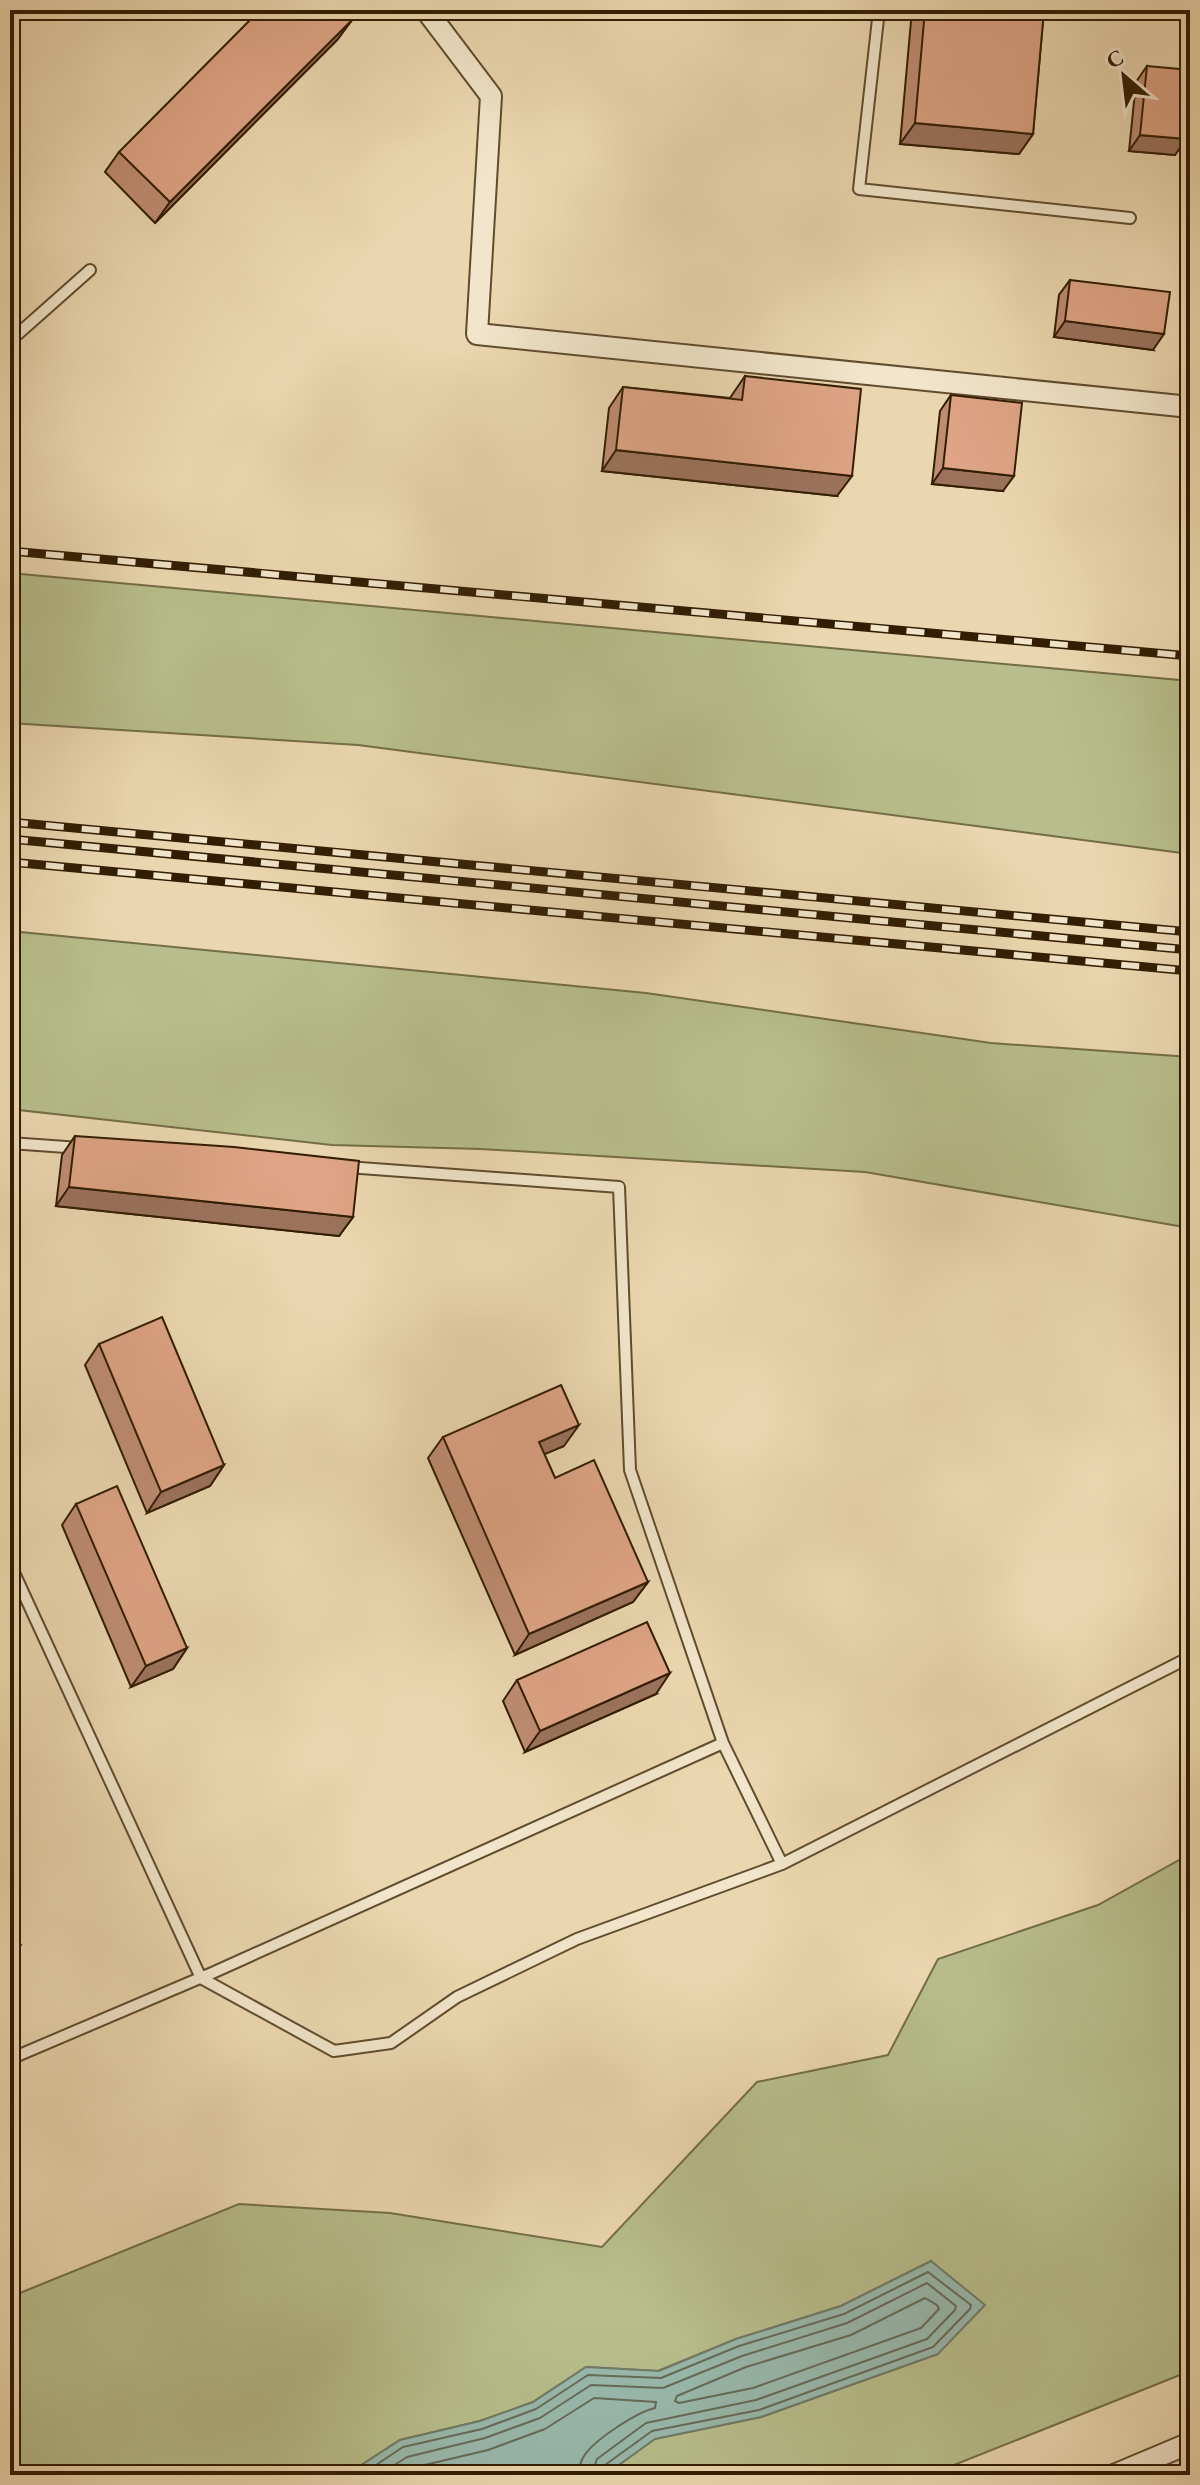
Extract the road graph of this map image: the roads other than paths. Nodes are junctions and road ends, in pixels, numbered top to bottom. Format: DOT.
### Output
graph roads {
  1 [pos="426,10"];
  2 [pos="879,10"];
  3 [pos="1130,218"];
  4 [pos="90,270"];
  5 [pos="10,341"];
  6 [pos="1190,407"];
  7 [pos="10,1143"];
  8 [pos="88,1149"];
  9 [pos="340,1167"];
  10 [pos="10,1564"];
  11 [pos="1190,1657"];
  12 [pos="723,1743"];
  13 [pos="782,1864"];
  14 [pos="219,1970"];
  15 [pos="201,1978"];
  16 [pos="10,2059"];
  17 [pos="1190,2443"];
  18 [pos="1114,2475"];
  1 -- 6 [label="street"];
  2 -- 3 [label="lane"];
  4 -- 5 [label="lane"];
  7 -- 8 [label="lane"];
  9 -- 12 [label="lane"];
  10 -- 15 [label="lane"];
  11 -- 13 [label="lane"];
  12 -- 13 [label="lane"];
  12 -- 15 [label="lane"];
  13 -- 15 [label="lane"];
  14 -- 15 [label="lane"];
  15 -- 16 [label="lane"];
  17 -- 18 [label="street"];
}
